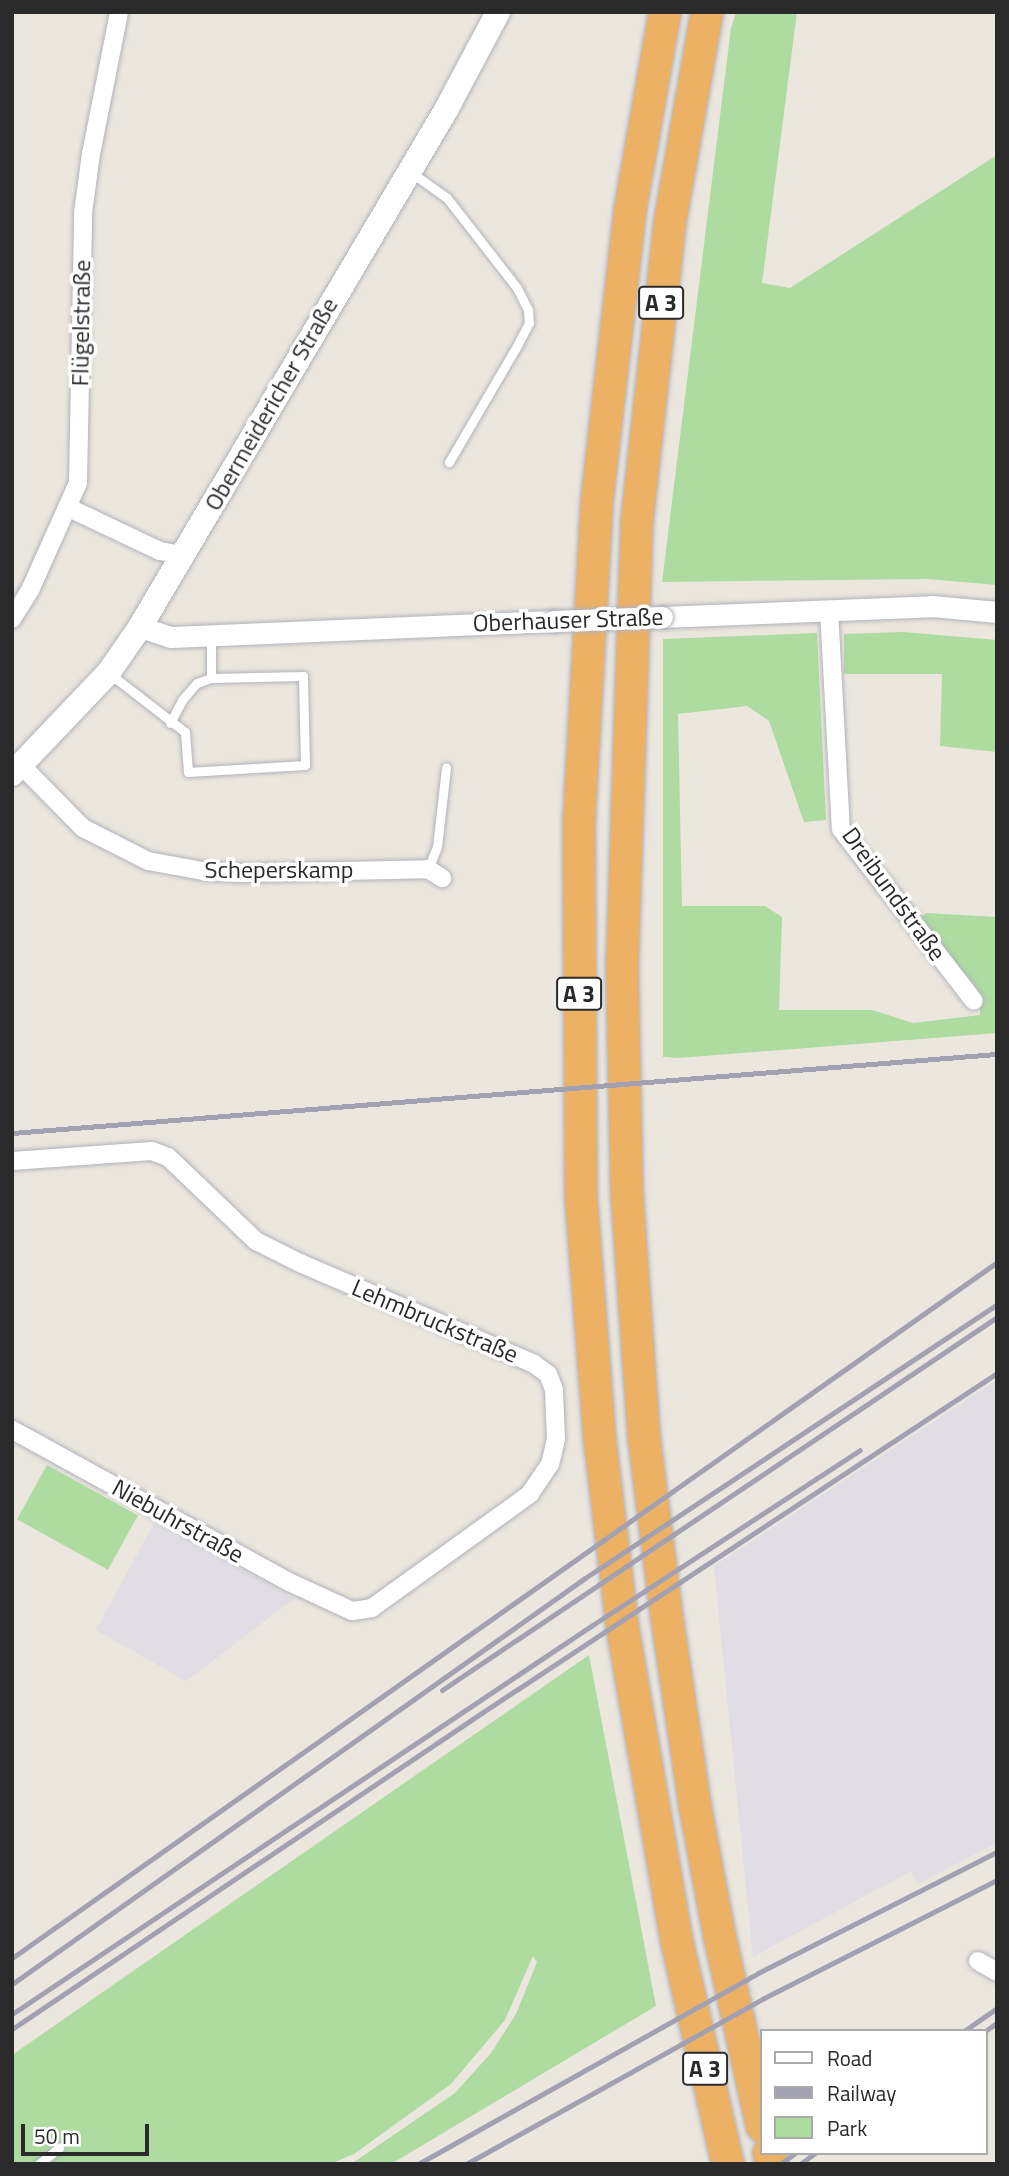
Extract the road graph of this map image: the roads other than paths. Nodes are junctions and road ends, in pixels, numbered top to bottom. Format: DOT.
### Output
graph roads {
  1 [pos="119,12"];
  2 [pos="498,12"];
  3 [pos="665,12"];
  4 [pos="707,12"];
  5 [pos="409,171"];
  6 [pos="449,462"];
  7 [pos="67,507"];
  8 [pos="183,555"];
  9 [pos="829,610"];
  10 [pos="997,612"];
  11 [pos="12,619"];
  12 [pos="141,627"];
  13 [pos="211,636"];
  14 [pos="109,673"];
  15 [pos="211,678"];
  16 [pos="170,723"];
  17 [pos="446,768"];
  18 [pos="17,770"];
  19 [pos="435,874"];
  20 [pos="974,1001"];
  21 [pos="12,1161"];
  22 [pos="12,1430"];
  23 [pos="346,1611"];
  24 [pos="978,1961"];
  25 [pos="997,1972"];
  26 [pos="760,2117"];
  27 [pos="59,2148"];
  28 [pos="39,2164"];
  29 [pos="728,2164"];
  1 -- 7 [label="street, Flügelstraße"];
  2 -- 5 [label="main road, Obermeidericher Straße"];
  3 -- 29 [label="highway, A 3"];
  4 -- 26 [label="highway, A 3"];
  5 -- 6 [label="lane"];
  5 -- 8 [label="main road, Obermeidericher Straße"];
  7 -- 8 [label="street"];
  7 -- 11 [label="street, Flügelstraße"];
  8 -- 12 [label="main road, Obermeidericher Straße"];
  9 -- 10 [label="street, Oberhauser Straße"];
  9 -- 13 [label="street, Oberhauser Straße, bridge"];
  9 -- 20 [label="street, Dreibundstraße"];
  12 -- 13 [label="street, Oberhauser Straße"];
  12 -- 14 [label="main road, Obermeidericher Straße"];
  13 -- 15 [label="lane"];
  14 -- 16 [label="lane"];
  14 -- 18 [label="main road, Obermeidericher Straße"];
  15 -- 16 [label="lane"];
  15 -- 16 [label="lane"];
  17 -- 19 [label="lane"];
  18 -- 19 [label="street, Scheperskamp"];
  21 -- 23 [label="street, Lehmbruckstraße"];
  22 -- 23 [label="street, Niebuhrstraße"];
  24 -- 25 [label="street"];
  27 -- 28 [label="lane"];
}
